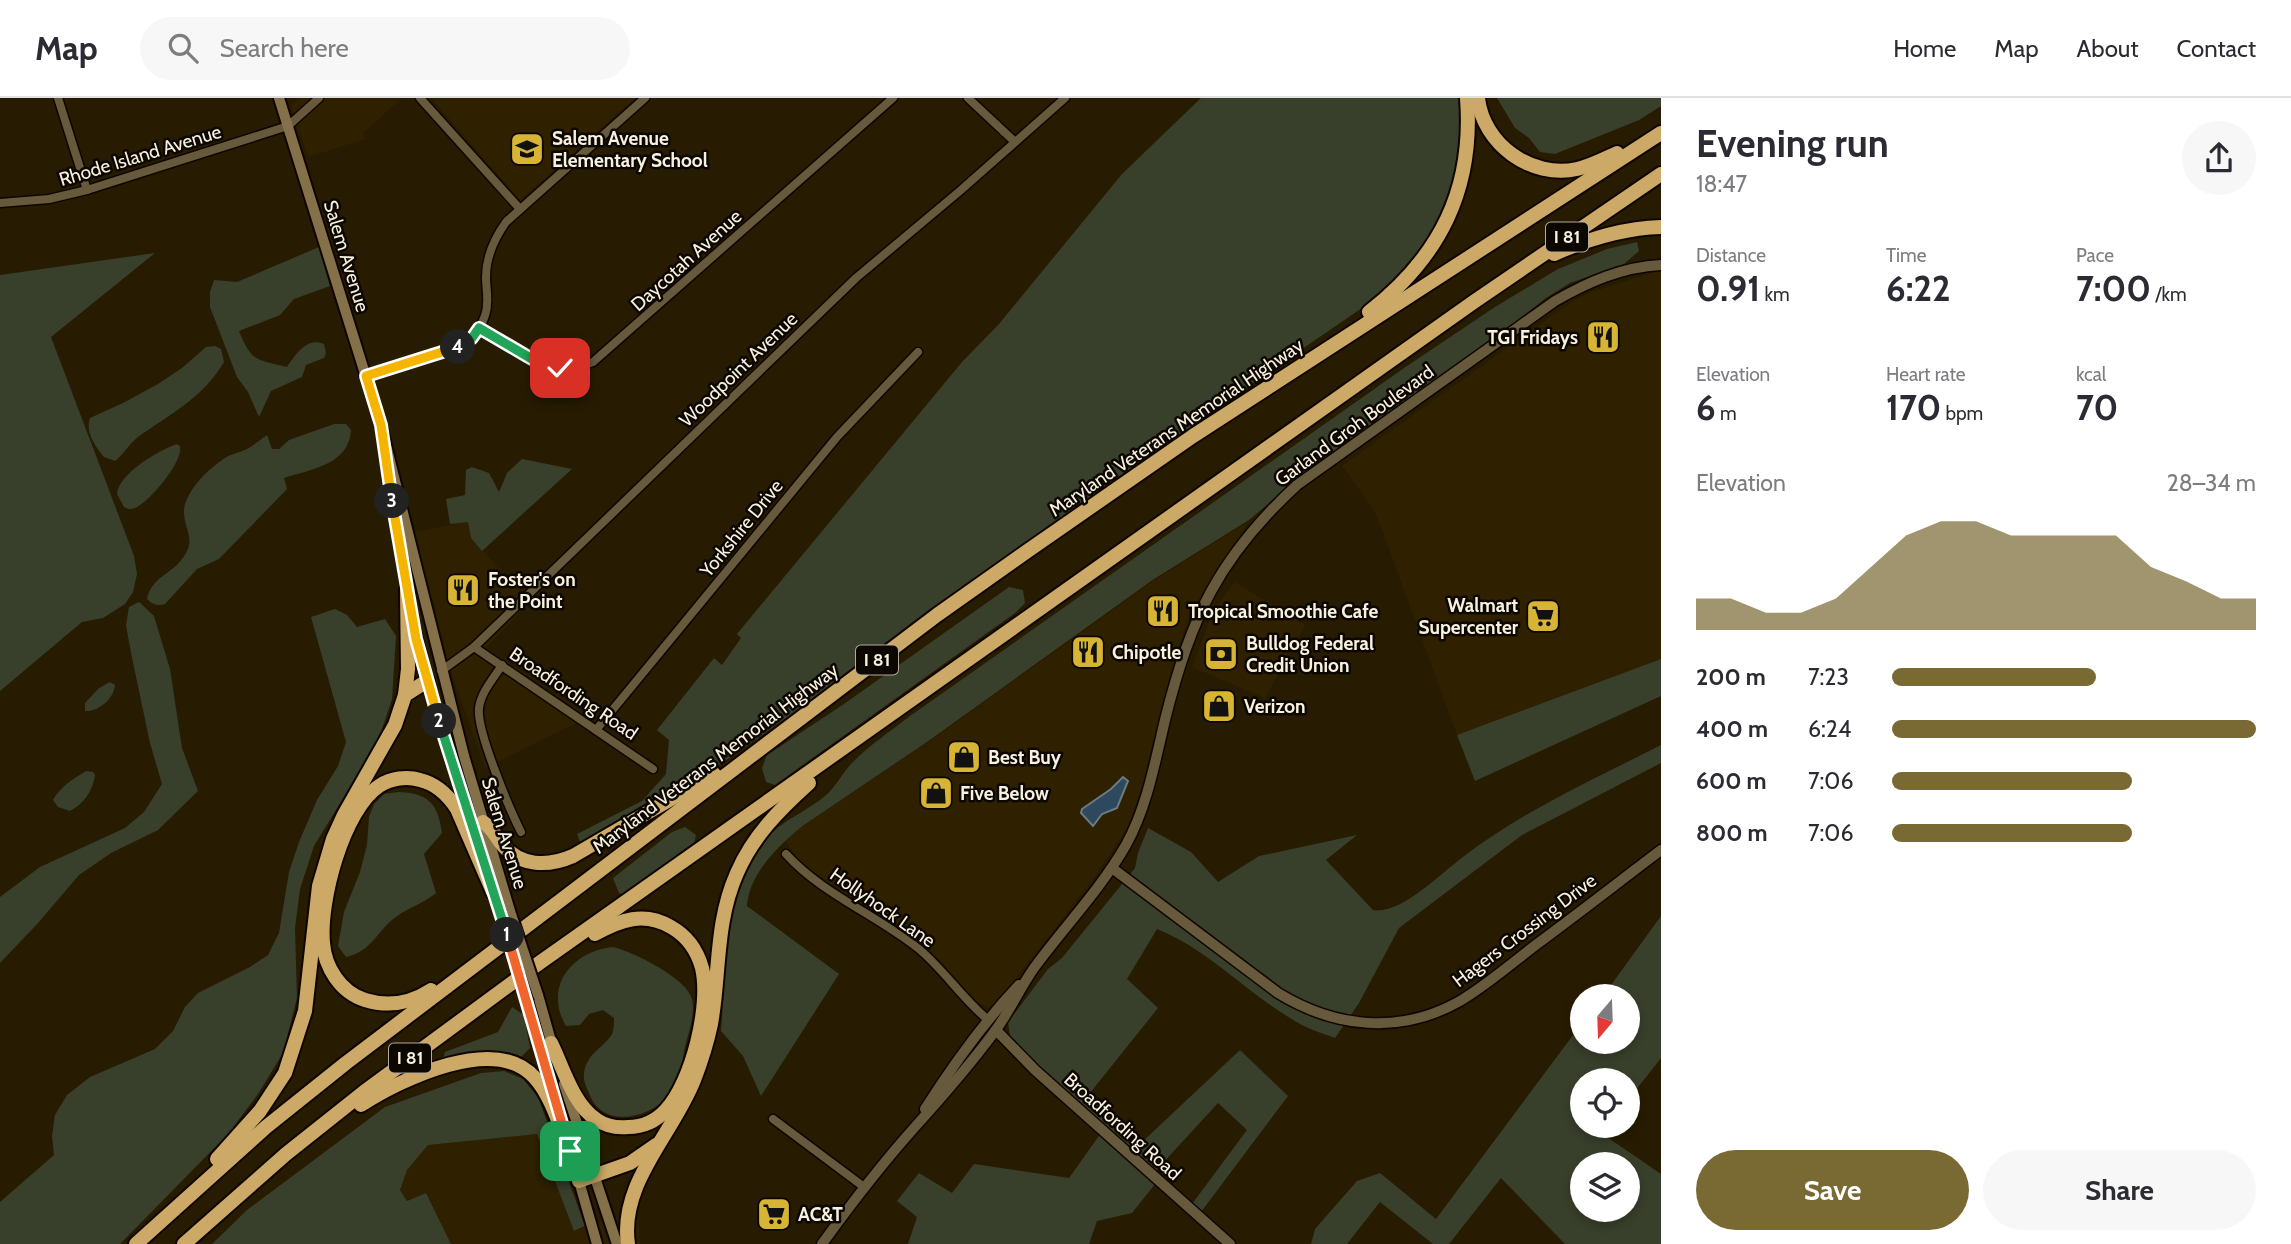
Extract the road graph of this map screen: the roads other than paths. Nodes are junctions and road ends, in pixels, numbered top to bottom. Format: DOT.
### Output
graph roads {
  1 [pos="58,98"];
  2 [pos="279,98"];
  3 [pos="319,98"];
  4 [pos="420,98"];
  5 [pos="645,98"];
  6 [pos="893,98"];
  7 [pos="968,98"];
  8 [pos="1065,98"];
  9 [pos="1467,98"];
  10 [pos="1478,98"];
  11 [pos="288,126"];
  12 [pos="1661,131"];
  13 [pos="1016,142"];
  14 [pos="1661,174"];
  15 [pos="87,190"];
  16 [pos="0,203"];
  17 [pos="520,209"];
  18 [pos="1661,227"];
  19 [pos="1661,265"];
  20 [pos="1475,301"];
  21 [pos="479,328"];
  22 [pos="918,352"];
  23 [pos="1296,368"];
  24 [pos="366,376"];
  25 [pos="381,425"];
  26 [pos="407,590"];
  27 [pos="474,648"];
  28 [pos="502,665"];
  29 [pos="441,671"];
  30 [pos="427,681"];
  31 [pos="405,695"];
  32 [pos="897,711"];
  33 [pos="596,730"];
  34 [pos="783,731"];
  35 [pos="653,769"];
  36 [pos="483,822"];
  37 [pos="521,832"];
  38 [pos="1661,850"];
  39 [pos="786,854"];
  40 [pos="1112,868"];
  41 [pos="493,892"];
  42 [pos="506,915"];
  43 [pos="497,947"];
  44 [pos="536,966"];
  45 [pos="1034,969"];
  46 [pos="1014,990"];
  47 [pos="533,998"];
  48 [pos="987,1019"];
  49 [pos="996,1030"];
  50 [pos="551,1043"];
  51 [pos="952,1067"];
  52 [pos="773,1119"];
  53 [pos="914,1128"];
  54 [pos="666,1135"];
  55 [pos="570,1151"];
  56 [pos="286,1154"];
  57 [pos="594,1176"];
  58 [pos="579,1181"];
  59 [pos="864,1187"];
  60 [pos="164,1217"];
  61 [pos="136,1244"];
  62 [pos="184,1244"];
  63 [pos="597,1244"];
  64 [pos="617,1244"];
  65 [pos="628,1244"];
  66 [pos="822,1244"];
  67 [pos="1230,1244"];
  1 -- 15 [label="street"];
  2 -- 11 [label="main road, Salem Avenue"];
  3 -- 11 [label="street"];
  4 -- 17 [label="street"];
  5 -- 17 [label="street"];
  6 -- 21 [label="street, Daycotah Avenue"];
  7 -- 13 [label="street"];
  8 -- 13 [label="street, Woodpoint Avenue"];
  9 -- 23 [label="highway"];
  10 -- 12 [label="highway"];
  11 -- 15 [label="street, Rhode Island Avenue"];
  11 -- 24 [label="main road, Salem Avenue"];
  12 -- 23 [label="highway, Maryland Veterans Memorial Highway / I 81"];
  13 -- 27 [label="street, Woodpoint Avenue"];
  14 -- 20 [label="highway, I 81"];
  15 -- 16 [label="street, Rhode Island Avenue"];
  17 -- 21 [label="street"];
  18 -- 20 [label="highway"];
  19 -- 40 [label="street, Garland Groh Boulevard"];
  20 -- 32 [label="highway, I 81"];
  21 -- 24 [label="street"];
  22 -- 33 [label="street, Yorkshire Drive"];
  23 -- 34 [label="highway, Maryland Veterans Memorial Highway / I 81"];
  24 -- 25 [label="main road, Salem Avenue"];
  25 -- 26 [label="main road, Salem Avenue"];
  25 -- 29 [label="main road, Salem Avenue"];
  26 -- 30 [label="main road, Salem Avenue"];
  26 -- 31 [label="highway"];
  27 -- 28 [label="street, Broadfording Road"];
  27 -- 29 [label="street, Woodpoint Avenue"];
  28 -- 33 [label="street, Broadfording Road"];
  28 -- 37 [label="street"];
  29 -- 30 [label="main road"];
  29 -- 36 [label="main road, Salem Avenue"];
  30 -- 31 [label="highway"];
  30 -- 41 [label="main road, Salem Avenue"];
  31 -- 60 [label="highway"];
  32 -- 44 [label="highway, I 81"];
  32 -- 54 [label="highway"];
  33 -- 35 [label="street, Broadfording Road"];
  34 -- 36 [label="highway"];
  34 -- 43 [label="highway, Maryland Veterans Memorial Highway / I 81"];
  36 -- 42 [label="main road, Salem Avenue"];
  38 -- 40 [label="street, Hagers Crossing Drive"];
  39 -- 48 [label="street, Hollyhock Lane"];
  40 -- 45 [label="street, Garland Groh Boulevard"];
  41 -- 42 [label="main road, Salem Avenue"];
  41 -- 43 [label="highway"];
  42 -- 47 [label="main road, Salem Avenue, bridge"];
  43 -- 60 [label="highway, Maryland Veterans Memorial Highway / I 81"];
  44 -- 50 [label="highway"];
  44 -- 56 [label="highway, I 81"];
  45 -- 46 [label="street, Garland Groh Boulevard"];
  45 -- 49 [label="street, Garland Groh Boulevard"];
  46 -- 48 [label="street, Garland Groh Boulevard"];
  46 -- 49 [label="street"];
  47 -- 50 [label="main road, Salem Avenue"];
  47 -- 55 [label="main road, Salem Avenue"];
  48 -- 51 [label="street, Garland Groh Boulevard"];
  49 -- 51 [label="street"];
  49 -- 53 [label="street, Garland Groh Boulevard"];
  49 -- 67 [label="street, Broadfording Road"];
  50 -- 57 [label="main road, Salem Avenue"];
  51 -- 53 [label="street, Garland Groh Boulevard"];
  52 -- 59 [label="street"];
  53 -- 59 [label="street, Garland Groh Boulevard"];
  54 -- 57 [label="highway"];
  54 -- 65 [label="highway"];
  55 -- 56 [label="highway"];
  55 -- 58 [label="main road, Salem Avenue"];
  56 -- 62 [label="highway, I 81"];
  57 -- 58 [label="highway"];
  57 -- 64 [label="main road, Salem Avenue"];
  58 -- 63 [label="main road, Salem Avenue"];
  59 -- 66 [label="street, Garland Groh Boulevard"];
  60 -- 61 [label="highway, Maryland Veterans Memorial Highway / I 81"];
}
